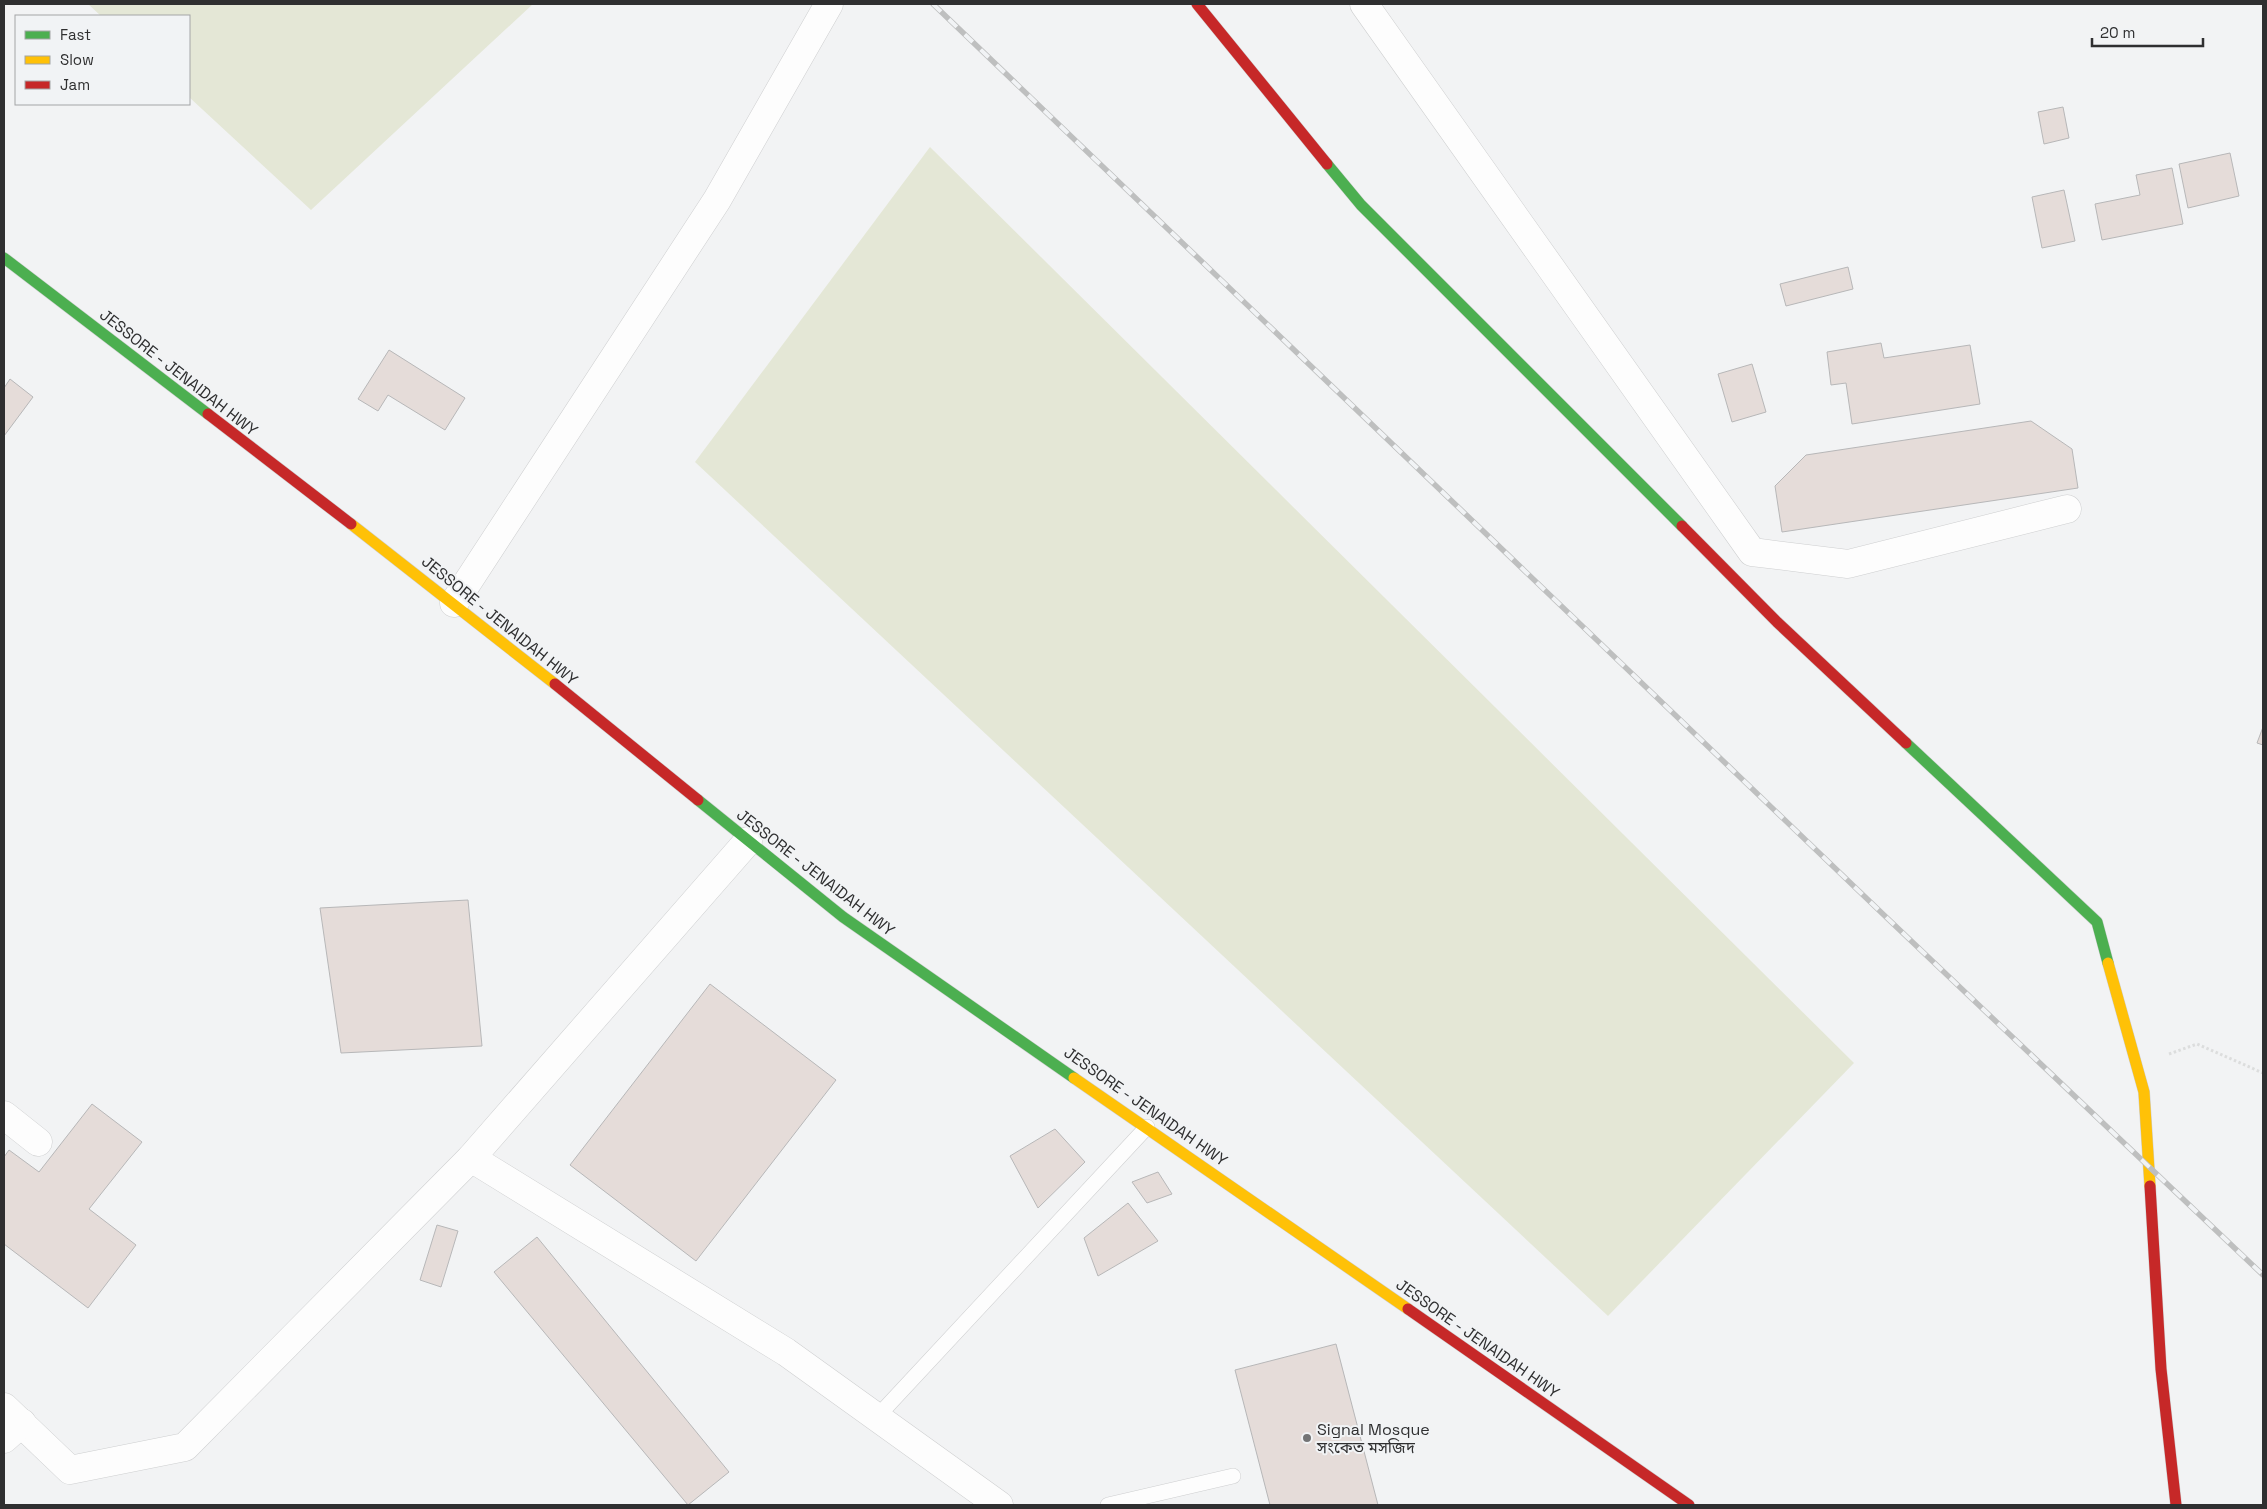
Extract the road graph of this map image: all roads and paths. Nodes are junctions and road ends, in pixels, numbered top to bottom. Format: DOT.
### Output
graph roads {
  1 [pos="829,4"];
  2 [pos="1197,4"];
  3 [pos="1364,4"];
  4 [pos="4,258"];
  5 [pos="2067,508"];
  6 [pos="454,604"];
  7 [pos="748,841"];
  8 [pos="2263,1073"];
  9 [pos="2144,1092"];
  10 [pos="4,1115"];
  11 [pos="1147,1126"];
  12 [pos="38,1142"];
  13 [pos="471,1158"];
  14 [pos="877,1418"];
  15 [pos="10,1423"];
  16 [pos="1233,1476"];
  17 [pos="999,1505"];
  18 [pos="1108,1505"];
  19 [pos="1689,1505"];
  20 [pos="2176,1505"];
  1 -- 6 [label="street"];
  2 -- 9 [label="main road"];
  3 -- 5 [label="street"];
  4 -- 6 [label="main road, JESSORE - JENAIDAH HWY"];
  6 -- 7 [label="main road, JESSORE - JENAIDAH HWY"];
  7 -- 11 [label="main road, JESSORE - JENAIDAH HWY"];
  7 -- 13 [label="street"];
  8 -- 9 [label="path"];
  9 -- 20 [label="main road"];
  10 -- 12 [label="street"];
  11 -- 14 [label="lane"];
  11 -- 19 [label="main road, JESSORE - JENAIDAH HWY"];
  13 -- 14 [label="street"];
  13 -- 15 [label="street"];
  14 -- 17 [label="street"];
  16 -- 18 [label="lane"];
}
